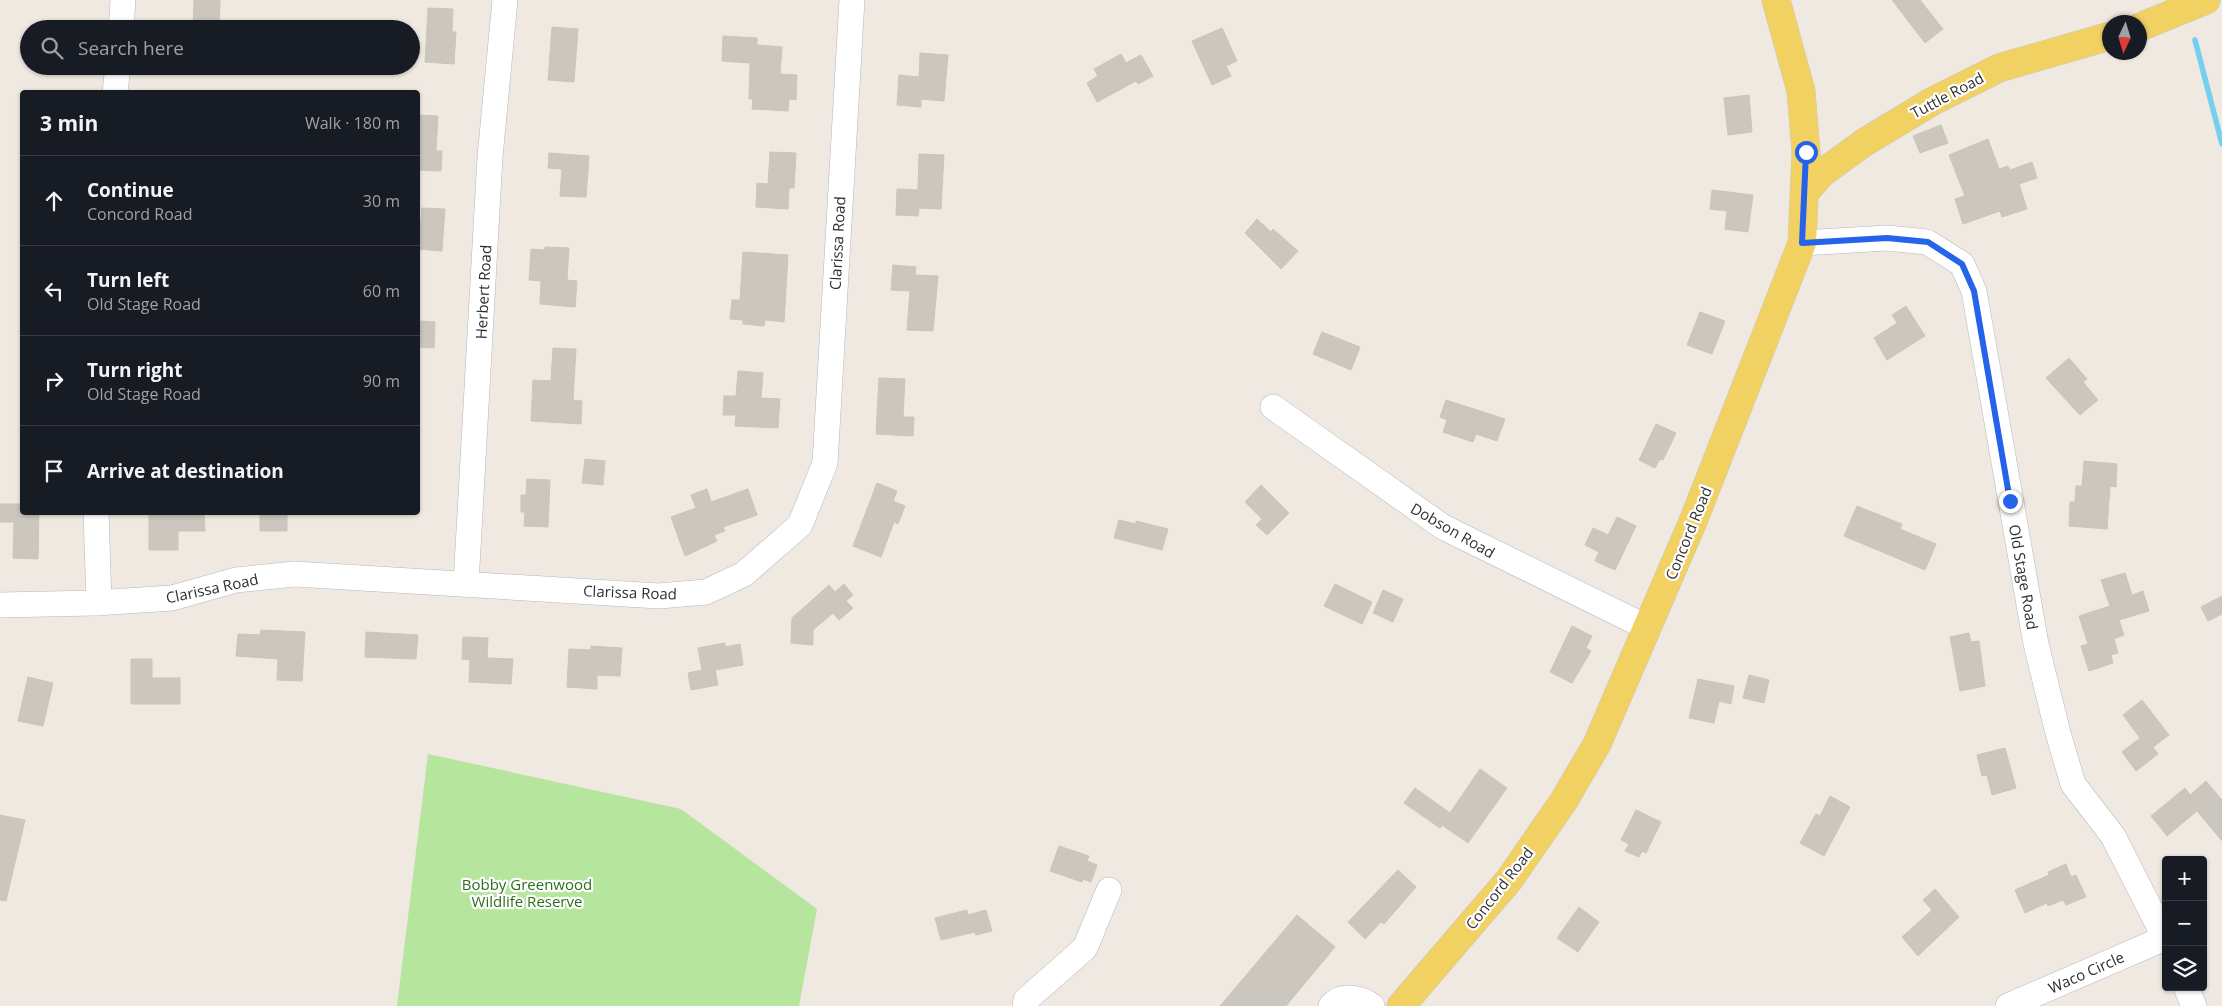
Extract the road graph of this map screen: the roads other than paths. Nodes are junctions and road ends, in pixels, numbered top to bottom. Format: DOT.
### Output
graph roads {
  1 [pos="124,0"];
  2 [pos="505,0"];
  3 [pos="852,0"];
  4 [pos="1776,0"];
  5 [pos="2206,0"];
  6 [pos="122,20"];
  7 [pos="2147,24"];
  8 [pos="2102,38"];
  9 [pos="117,75"];
  10 [pos="115,90"];
  11 [pos="1805,192"];
  12 [pos="1802,243"];
  13 [pos="1273,407"];
  14 [pos="96,515"];
  15 [pos="466,584"];
  16 [pos="100,603"];
  17 [pos="0,605"];
  18 [pos="1648,628"];
  19 [pos="1108,890"];
  20 [pos="2162,933"];
  21 [pos="2162,940"];
  22 [pos="2188,991"];
  23 [pos="1025,1006"];
  24 [pos="1331,1006"];
  25 [pos="1372,1006"];
  26 [pos="1401,1006"];
  27 [pos="2008,1006"];
  28 [pos="2194,1006"];
  1 -- 6 [label="street"];
  2 -- 15 [label="street, Herbert Road"];
  3 -- 15 [label="street, Clarissa Road"];
  4 -- 11 [label="main road, Concord Road"];
  5 -- 7 [label="main road"];
  8 -- 11 [label="main road, Tuttle Road"];
  9 -- 10 [label="street"];
  11 -- 12 [label="main road, Concord Road"];
  12 -- 18 [label="main road, Concord Road"];
  12 -- 20 [label="street, Old Stage Road"];
  13 -- 18 [label="street, Dobson Road"];
  14 -- 16 [label="street"];
  15 -- 16 [label="street, Clarissa Road"];
  16 -- 17 [label="street, Clarissa Road"];
  18 -- 26 [label="main road, Concord Road"];
  19 -- 23 [label="street"];
  21 -- 27 [label="street, Waco Circle"];
  22 -- 28 [label="street"];
  24 -- 25 [label="street"];
}
